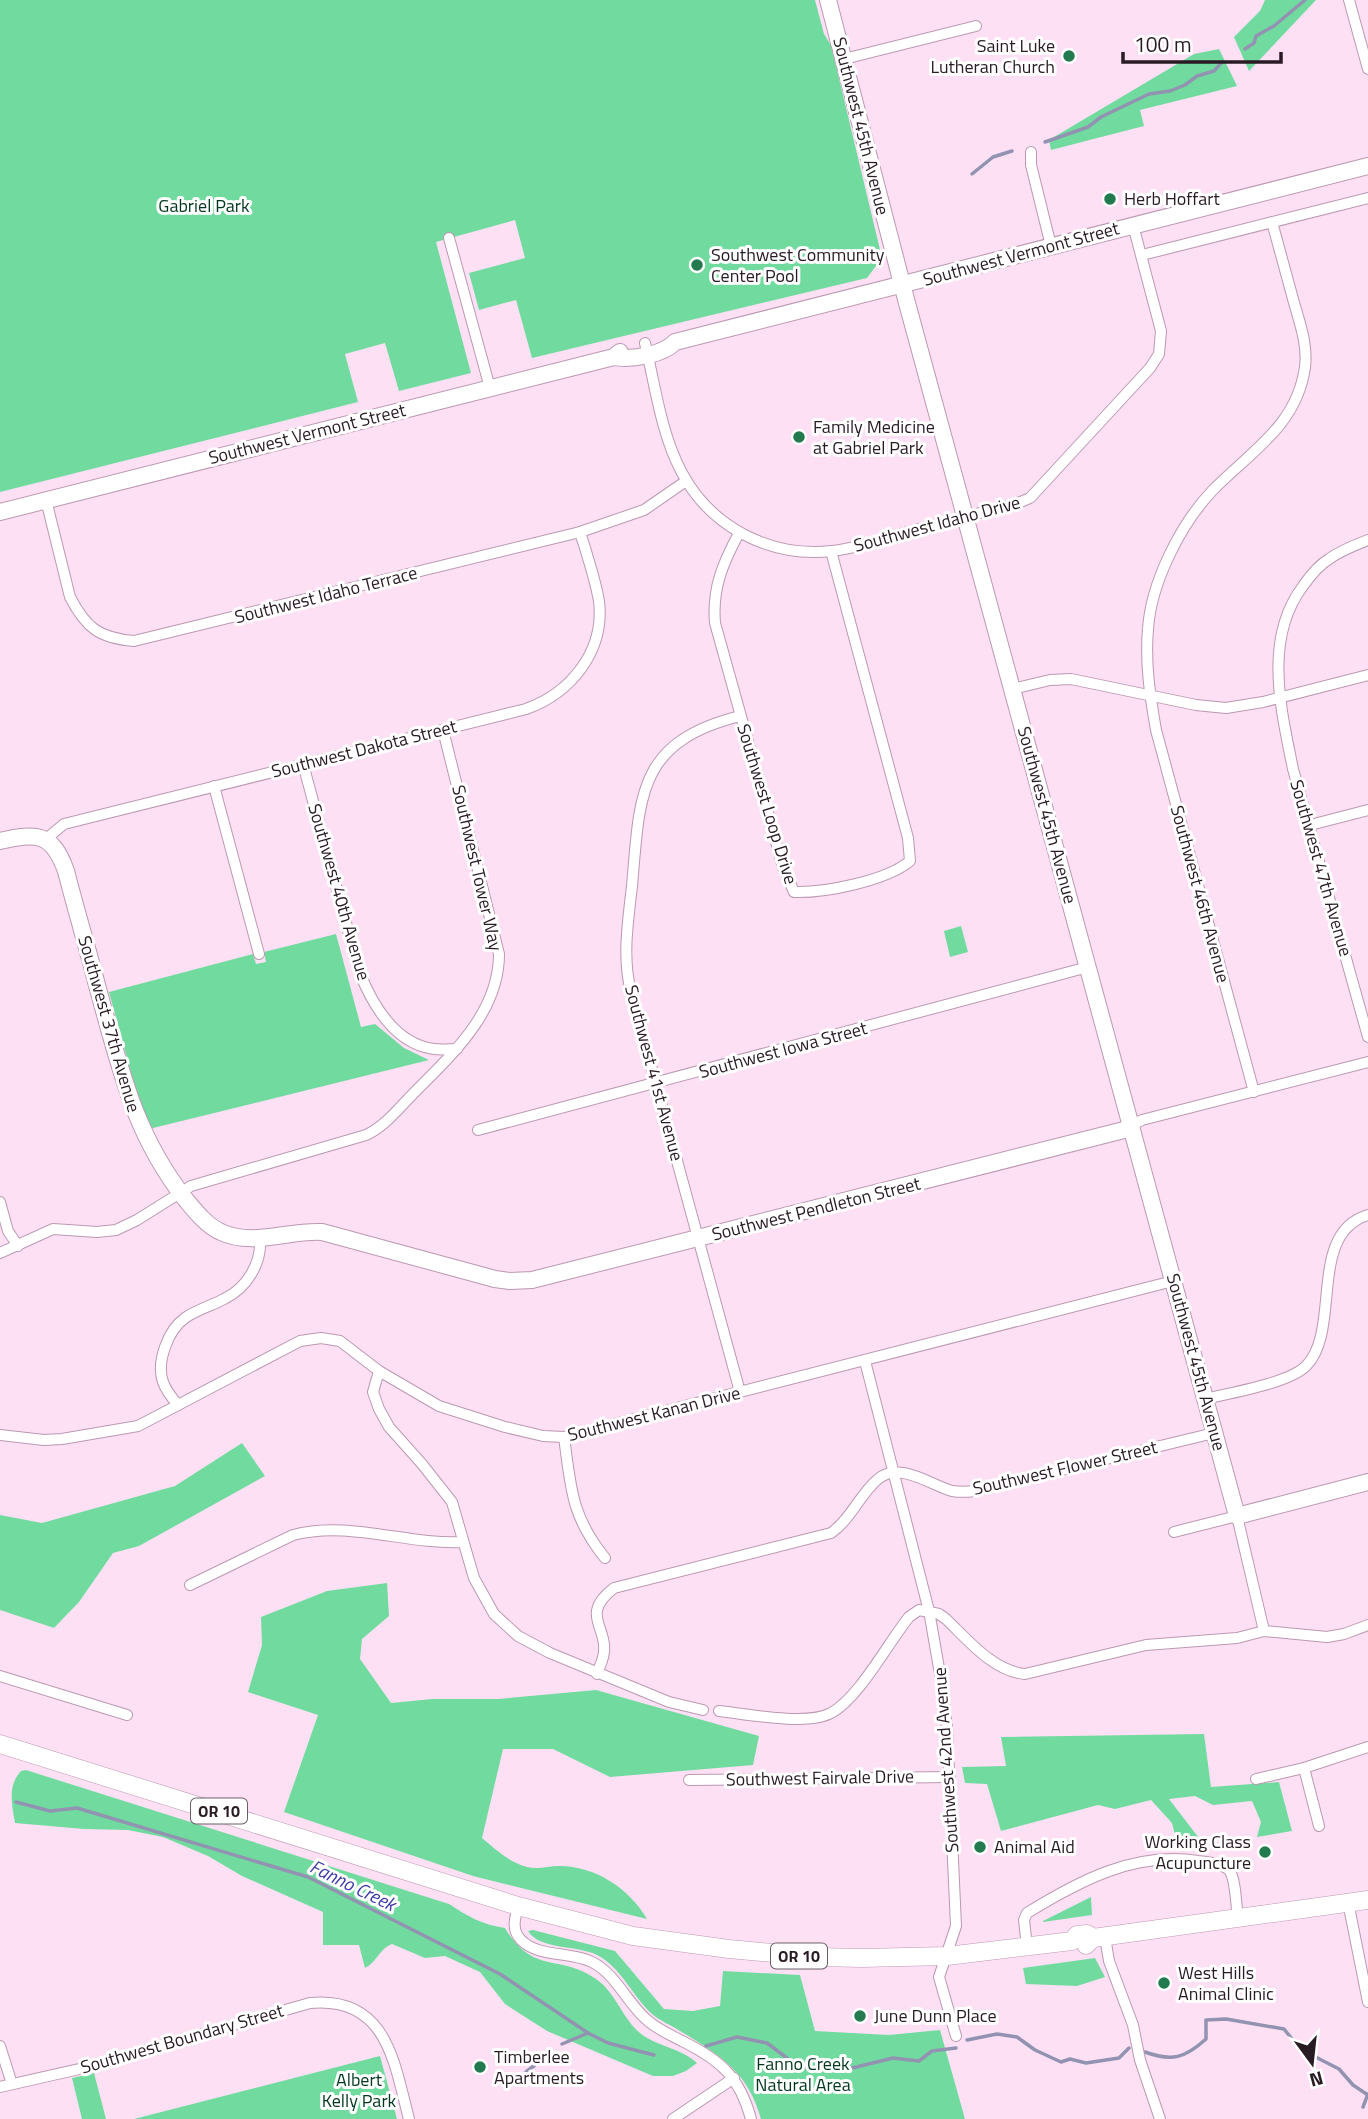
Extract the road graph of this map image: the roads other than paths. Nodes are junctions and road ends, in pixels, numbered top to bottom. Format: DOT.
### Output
graph roads {
  1 [pos="828,0"];
  2 [pos="1349,0"];
  3 [pos="976,26"];
  4 [pos="844,59"];
  5 [pos="1368,69"];
  6 [pos="1031,152"];
  7 [pos="1368,166"];
  8 [pos="1368,198"];
  9 [pos="1272,222"];
  10 [pos="1133,225"];
  11 [pos="449,237"];
  12 [pos="1051,246"];
  13 [pos="1142,254"];
  14 [pos="902,285"];
  15 [pos="646,348"];
  16 [pos="490,388"];
  17 [pos="686,481"];
  18 [pos="46,500"];
  19 [pos="0,512"];
  20 [pos="965,516"];
  21 [pos="580,532"];
  22 [pos="740,533"];
  23 [pos="1368,540"];
  24 [pos="831,551"];
  25 [pos="1368,675"];
  26 [pos="1012,689"];
  27 [pos="1150,696"];
  28 [pos="1281,697"];
  29 [pos="740,716"];
  30 [pos="443,730"];
  31 [pos="303,764"];
  32 [pos="214,786"];
  33 [pos="1368,810"];
  34 [pos="1310,825"];
  35 [pos="46,839"];
  36 [pos="0,841"];
  37 [pos="259,954"];
  38 [pos="1088,967"];
  39 [pos="1368,1037"];
  40 [pos="457,1049"];
  41 [pos="1368,1062"];
  42 [pos="656,1084"];
  43 [pos="1254,1092"];
  44 [pos="1132,1125"];
  45 [pos="478,1130"];
  46 [pos="180,1192"];
  47 [pos="0,1202"];
  48 [pos="1368,1215"];
  49 [pos="260,1238"];
  50 [pos="699,1239"];
  51 [pos="18,1246"];
  52 [pos="0,1253"];
  53 [pos="1174,1281"];
  54 [pos="865,1361"];
  55 [pos="379,1371"];
  56 [pos="740,1392"];
  57 [pos="1205,1399"];
  58 [pos="178,1405"];
  59 [pos="1214,1433"];
  60 [pos="0,1434"];
  61 [pos="564,1437"];
  62 [pos="893,1473"];
  63 [pos="1368,1482"];
  64 [pos="1237,1516"];
  65 [pos="1174,1532"];
  66 [pos="463,1542"];
  67 [pos="605,1558"];
  68 [pos="190,1585"];
  69 [pos="929,1611"];
  70 [pos="1368,1625"];
  71 [pos="1264,1631"];
  72 [pos="597,1674"];
  73 [pos="2,1676"];
  74 [pos="0,1688"];
  75 [pos="704,1710"];
  76 [pos="719,1711"];
  77 [pos="127,1714"];
  78 [pos="0,1744"];
  79 [pos="1368,1747"];
  80 [pos="1304,1768"];
  81 [pos="950,1777"];
  82 [pos="1256,1779"];
  83 [pos="689,1780"];
  84 [pos="1319,1826"];
  85 [pos="1368,1900"];
  86 [pos="1348,1902"];
  87 [pos="518,1906"];
  88 [pos="1238,1918"];
  89 [pos="1099,1938"];
  90 [pos="1027,1947"];
  91 [pos="947,1956"];
  92 [pos="1368,2002"];
  93 [pos="957,2036"];
  94 [pos="0,2046"];
  95 [pos="734,2078"];
  96 [pos="6,2086"];
  97 [pos="410,2119"];
  98 [pos="673,2119"];
  99 [pos="751,2119"];
  100 [pos="1160,2119"];
  1 -- 4 [label="street, Southwest 45th Avenue"];
  2 -- 5 [label="street"];
  3 -- 4 [label="street"];
  4 -- 14 [label="street, Southwest 45th Avenue"];
  6 -- 12 [label="street"];
  7 -- 10 [label="street, Southwest Vermont Street"];
  8 -- 9 [label="street, Southwest Vermont Street"];
  9 -- 13 [label="street, Southwest Vermont Street"];
  9 -- 27 [label="street, Southwest 46th Avenue"];
  10 -- 12 [label="street, Southwest Vermont Street"];
  10 -- 13 [label="street, Southwest Idaho Drive"];
  11 -- 16 [label="street"];
  12 -- 14 [label="street, Southwest Vermont Street"];
  13 -- 20 [label="street, Southwest Idaho Drive"];
  14 -- 15 [label="street, Southwest Vermont Street"];
  14 -- 20 [label="street, Southwest 45th Avenue"];
  15 -- 16 [label="street, Southwest Vermont Street"];
  15 -- 17 [label="street, Southwest Idaho Drive"];
  16 -- 18 [label="street, Southwest Vermont Street"];
  17 -- 21 [label="street, Southwest Idaho Terrace"];
  17 -- 22 [label="street, Southwest Idaho Drive"];
  18 -- 19 [label="street, Southwest Vermont Street"];
  18 -- 21 [label="street, Southwest Idaho Terrace"];
  20 -- 24 [label="street, Southwest Idaho Drive"];
  20 -- 26 [label="street, Southwest 45th Avenue"];
  21 -- 30 [label="street, Southwest Dakota Street"];
  22 -- 24 [label="street, Southwest Idaho Drive"];
  22 -- 29 [label="street, Southwest Loop Drive"];
  23 -- 28 [label="street, Southwest 47th Avenue"];
  24 -- 29 [label="street, Southwest Loop Drive"];
  25 -- 28 [label="street"];
  26 -- 27 [label="street"];
  26 -- 38 [label="street, Southwest 45th Avenue"];
  27 -- 28 [label="street"];
  27 -- 43 [label="street, Southwest 46th Avenue"];
  28 -- 34 [label="street, Southwest 47th Avenue"];
  29 -- 42 [label="street, Southwest 41st Avenue"];
  30 -- 31 [label="street, Southwest Dakota Street"];
  30 -- 40 [label="street, Southwest Tower Way"];
  31 -- 32 [label="street, Southwest Dakota Street"];
  31 -- 40 [label="street, Southwest 40th Avenue"];
  32 -- 35 [label="street, Southwest Dakota Street"];
  32 -- 37 [label="street"];
  33 -- 34 [label="street"];
  34 -- 39 [label="street, Southwest 47th Avenue"];
  35 -- 36 [label="street"];
  35 -- 46 [label="street, Southwest 37th Avenue"];
  38 -- 42 [label="street, Southwest Iowa Street"];
  38 -- 44 [label="street, Southwest 45th Avenue"];
  40 -- 46 [label="street, Southwest Tower Way"];
  41 -- 43 [label="street, Southwest Pendleton Street"];
  42 -- 45 [label="street, Southwest Iowa Street"];
  42 -- 50 [label="street, Southwest 41st Avenue"];
  43 -- 44 [label="street, Southwest Pendleton Street"];
  44 -- 50 [label="street, Southwest Pendleton Street"];
  44 -- 53 [label="street, Southwest 45th Avenue"];
  46 -- 49 [label="street, Southwest 37th Avenue"];
  46 -- 51 [label="street"];
  47 -- 51 [label="street"];
  48 -- 57 [label="street"];
  49 -- 50 [label="street, Southwest Pendleton Street"];
  49 -- 58 [label="street"];
  50 -- 56 [label="street, Southwest 41st Avenue"];
  51 -- 52 [label="street"];
  53 -- 54 [label="street, Southwest Kanan Drive"];
  53 -- 57 [label="street, Southwest 45th Avenue"];
  54 -- 56 [label="street, Southwest Kanan Drive"];
  54 -- 62 [label="street, Southwest 42nd Avenue"];
  55 -- 58 [label="street, Southwest Kanan Drive"];
  55 -- 61 [label="street, Southwest Kanan Drive"];
  55 -- 66 [label="street"];
  56 -- 61 [label="street, Southwest Kanan Drive"];
  57 -- 59 [label="street, Southwest 45th Avenue"];
  58 -- 60 [label="street, Southwest Kanan Drive"];
  59 -- 62 [label="street, Southwest Flower Street"];
  59 -- 64 [label="street, Southwest 45th Avenue"];
  61 -- 67 [label="street"];
  62 -- 69 [label="street, Southwest 42nd Avenue"];
  62 -- 72 [label="street"];
  63 -- 64 [label="street"];
  64 -- 65 [label="street"];
  64 -- 71 [label="street, Southwest 45th Avenue"];
  66 -- 68 [label="street"];
  66 -- 72 [label="street"];
  69 -- 71 [label="street"];
  69 -- 76 [label="street"];
  69 -- 81 [label="street, Southwest 42nd Avenue"];
  70 -- 71 [label="street"];
  72 -- 75 [label="street"];
  73 -- 74 [label="street"];
  73 -- 77 [label="street"];
  78 -- 87 [label="main road, OR 10"];
  79 -- 80 [label="street"];
  80 -- 82 [label="street"];
  80 -- 84 [label="street"];
  81 -- 83 [label="street, Southwest Fairvale Drive"];
  81 -- 91 [label="street, Southwest 42nd Avenue"];
  85 -- 86 [label="main road, OR 10"];
  86 -- 88 [label="main road, OR 10"];
  86 -- 92 [label="street"];
  87 -- 91 [label="main road, OR 10"];
  87 -- 95 [label="street"];
  88 -- 89 [label="main road, OR 10"];
  88 -- 90 [label="street"];
  89 -- 90 [label="main road, OR 10"];
  89 -- 100 [label="street"];
  90 -- 91 [label="main road, OR 10"];
  91 -- 93 [label="street, Southwest 42nd Avenue"];
  94 -- 96 [label="street"];
  95 -- 98 [label="street"];
  95 -- 99 [label="street"];
  96 -- 97 [label="street, Southwest Boundary Street"];
}
